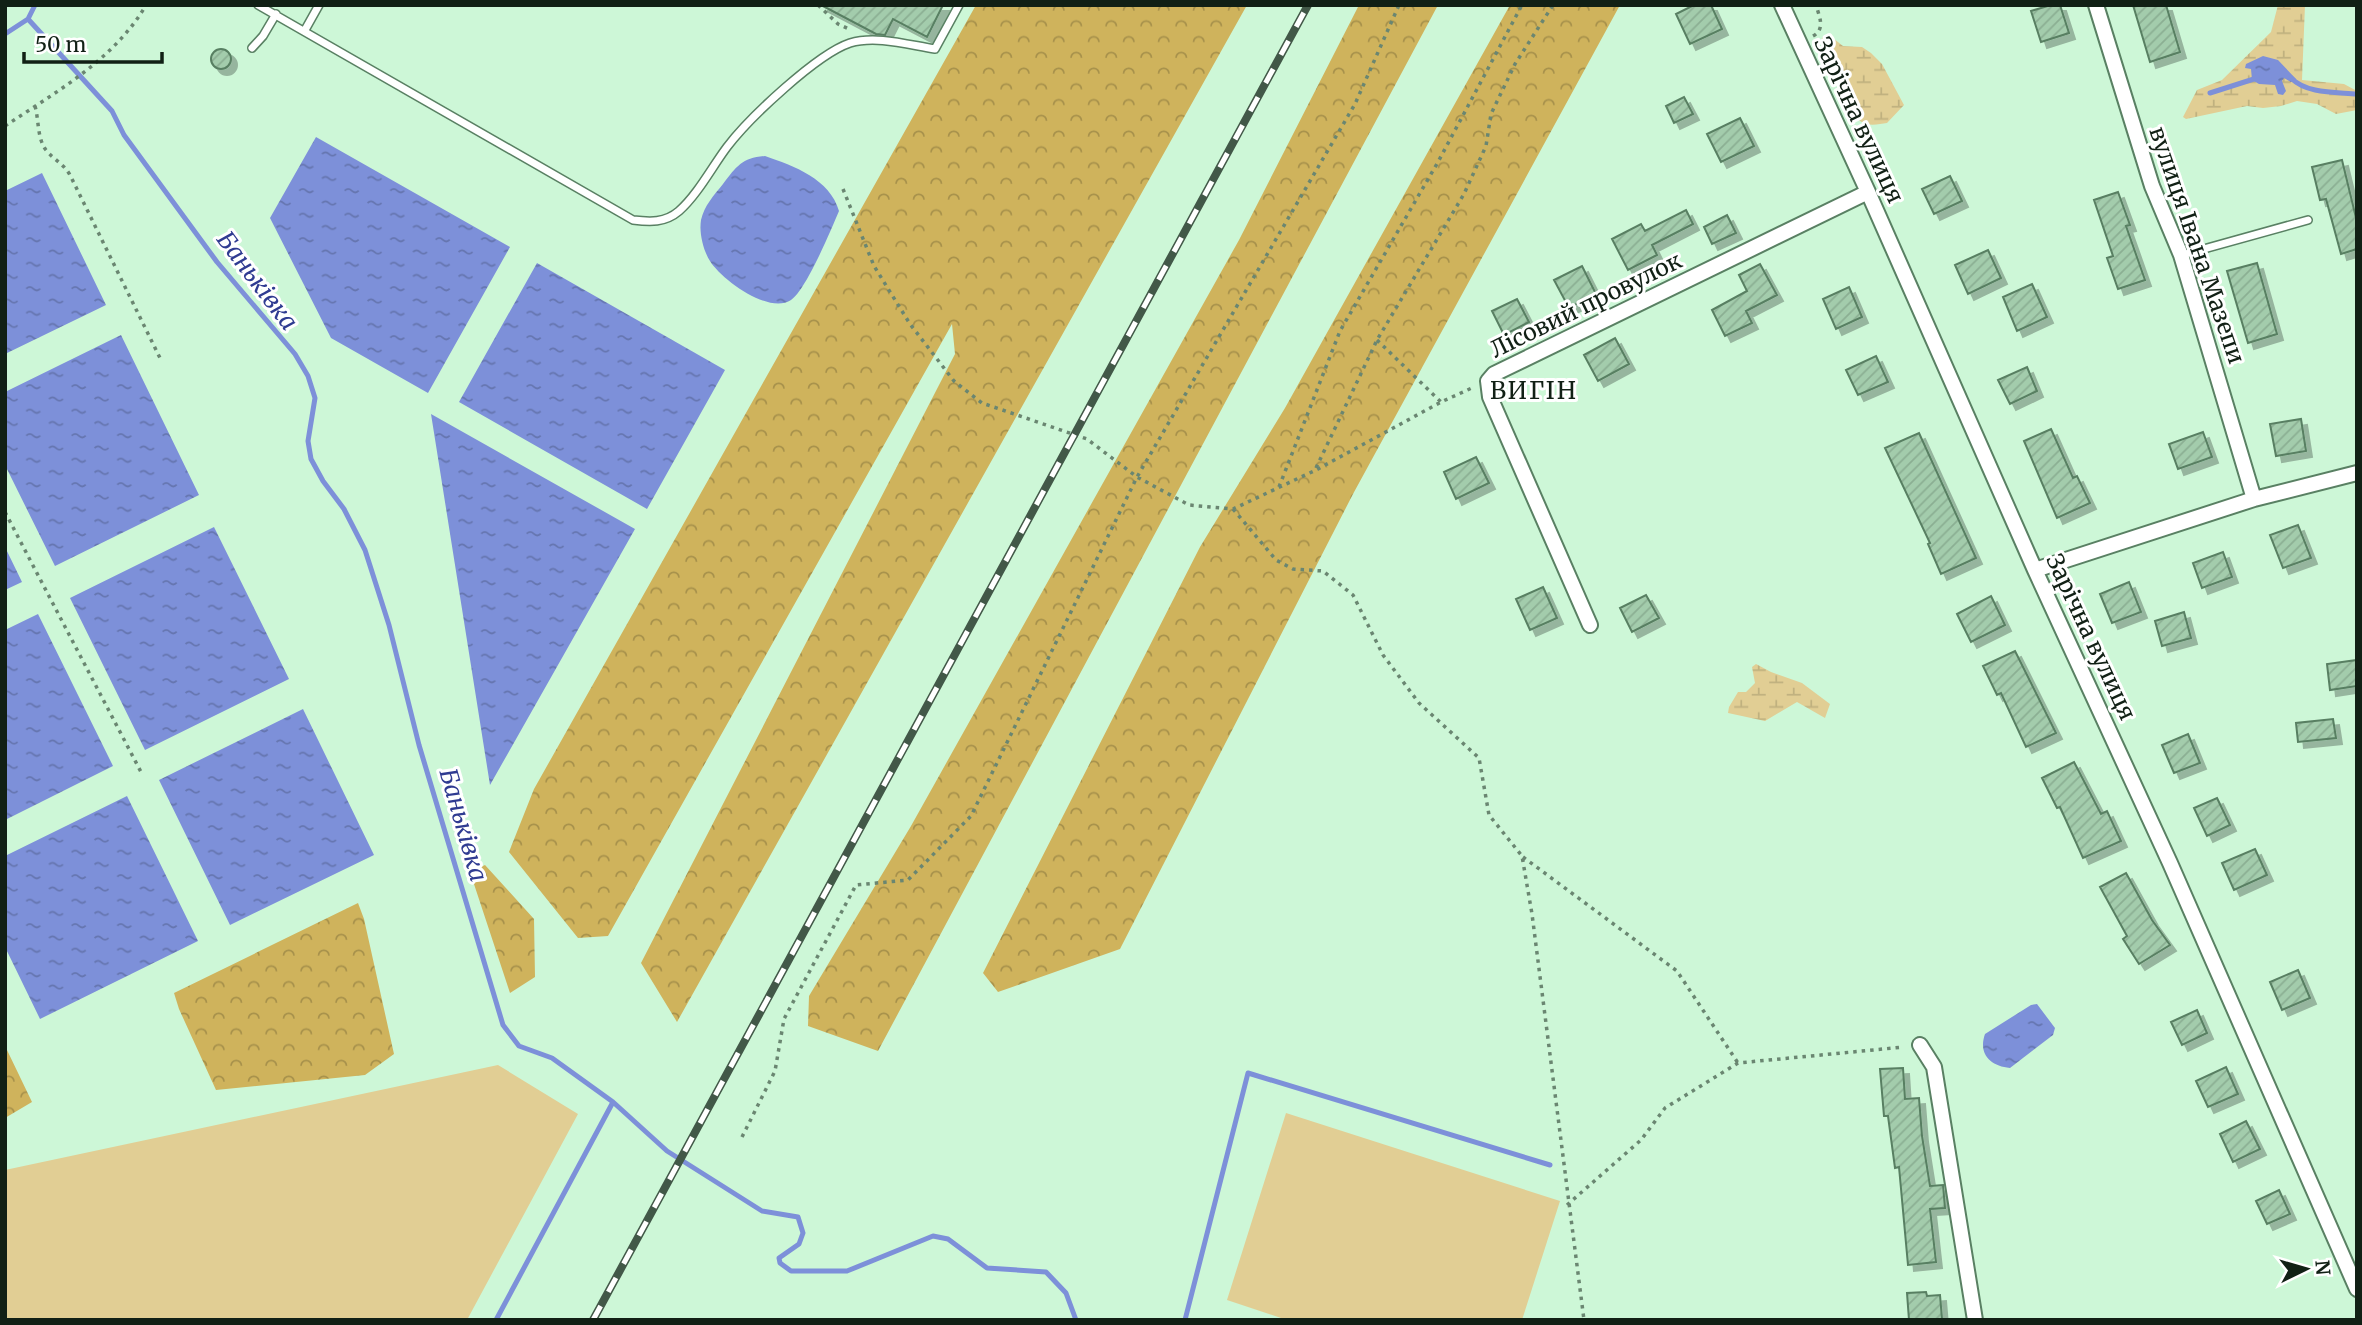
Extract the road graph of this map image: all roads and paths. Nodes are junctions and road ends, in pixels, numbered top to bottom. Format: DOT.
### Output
graph roads {
  1 [pos="146,5"];
  2 [pos="258,5"];
  3 [pos="319,5"];
  4 [pos="818,5"];
  5 [pos="959,5"];
  6 [pos="1399,5"];
  7 [pos="1522,5"];
  8 [pos="1553,5"];
  9 [pos="1782,5"];
  10 [pos="1816,5"];
  11 [pos="2096,5"];
  12 [pos="276,14"];
  13 [pos="304,30"];
  14 [pos="873,40"];
  15 [pos="1799,44"];
  16 [pos="252,48"];
  17 [pos="35,106"];
  18 [pos="5,126"];
  19 [pos="843,189"];
  20 [pos="1868,192"];
  21 [pos="2308,220"];
  22 [pos="2181,255"];
  23 [pos="1377,340"];
  24 [pos="160,358"];
  25 [pos="1488,381"];
  26 [pos="1441,402"];
  27 [pos="1316,470"];
  28 [pos="2357,472"];
  29 [pos="1137,477"];
  30 [pos="1279,487"];
  31 [pos="2253,499"];
  32 [pos="1233,509"];
  33 [pos="5,512"];
  34 [pos="2035,570"];
  35 [pos="1590,625"];
  36 [pos="141,772"];
  37 [pos="1522,856"];
  38 [pos="1920,1045"];
  39 [pos="1738,1063"];
  40 [pos="742,1137"];
  41 [pos="1567,1205"];
  42 [pos="2357,1289"];
  43 [pos="1584,1320"];
  44 [pos="1975,1320"];
  1 -- 17 [label="path"];
  2 -- 12 [label="lane"];
  3 -- 13 [label="lane"];
  4 -- 14 [label="path"];
  5 -- 14 [label="lane"];
  6 -- 29 [label="path"];
  7 -- 30 [label="path"];
  8 -- 23 [label="path"];
  9 -- 15 [label="street, Зарічна вулиця"];
  10 -- 15 [label="path"];
  11 -- 22 [label="street, вулиця Івана Мазепи"];
  12 -- 13 [label="lane"];
  12 -- 16 [label="lane"];
  13 -- 14 [label="lane"];
  15 -- 20 [label="street, Зарічна вулиця"];
  17 -- 18 [label="path"];
  17 -- 24 [label="path"];
  19 -- 29 [label="path"];
  20 -- 25 [label="street, Лісовий провулок"];
  20 -- 34 [label="street, Зарічна вулиця"];
  21 -- 22 [label="lane"];
  22 -- 31 [label="street, вулиця Івана Мазепи"];
  23 -- 26 [label="path"];
  23 -- 27 [label="path"];
  25 -- 26 [label="path"];
  25 -- 35 [label="street, Лісовий провулок"];
  26 -- 27 [label="path"];
  27 -- 30 [label="path"];
  28 -- 31 [label="street"];
  29 -- 32 [label="path"];
  29 -- 40 [label="path"];
  30 -- 32 [label="path"];
  31 -- 34 [label="street"];
  32 -- 37 [label="path"];
  33 -- 36 [label="path"];
  34 -- 42 [label="street, Зарічна вулиця"];
  37 -- 39 [label="path"];
  37 -- 41 [label="path"];
  38 -- 39 [label="path"];
  38 -- 44 [label="street"];
  39 -- 41 [label="path"];
  41 -- 43 [label="path"];
}
